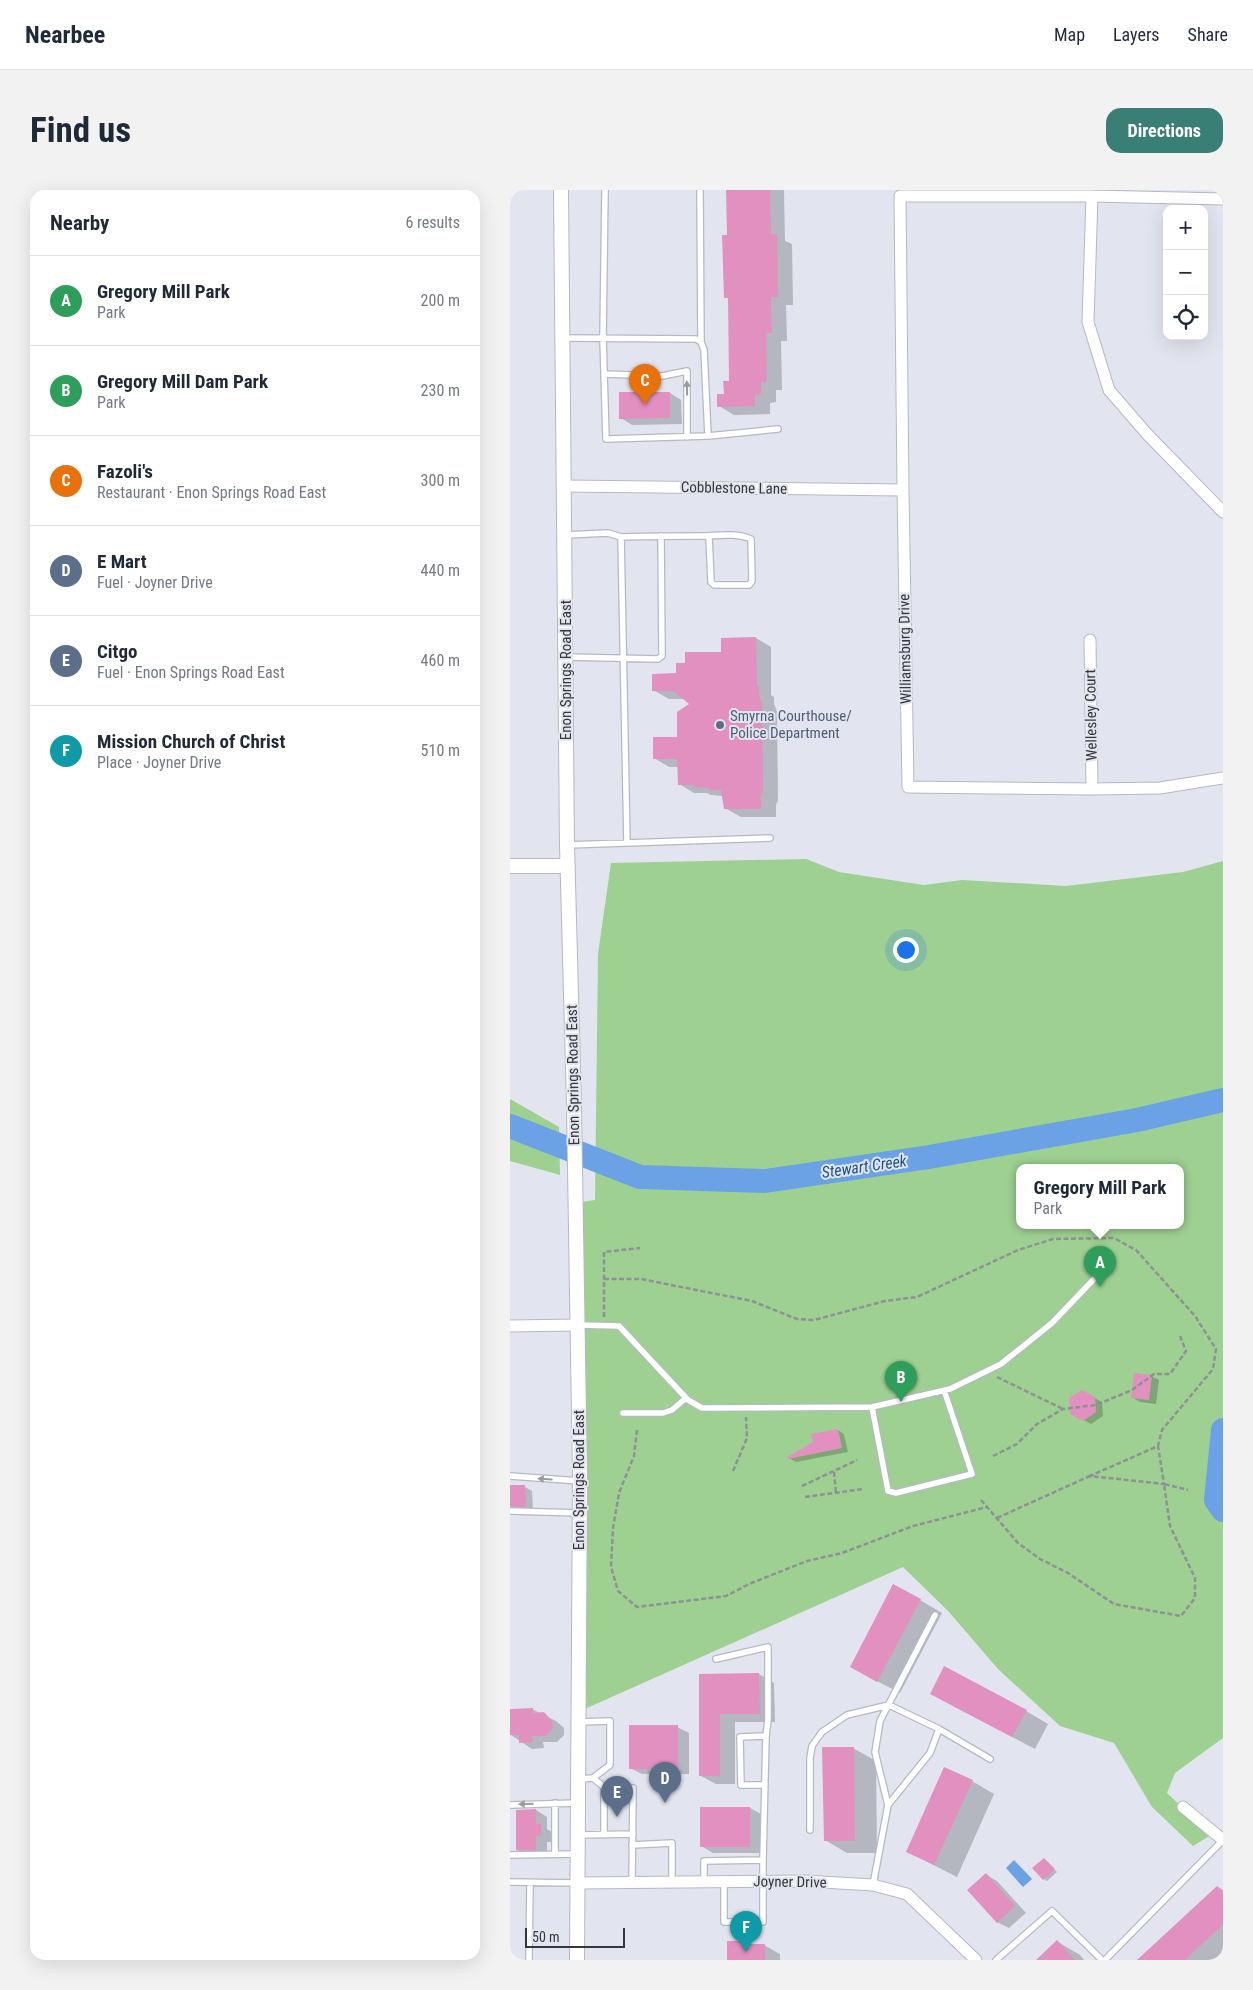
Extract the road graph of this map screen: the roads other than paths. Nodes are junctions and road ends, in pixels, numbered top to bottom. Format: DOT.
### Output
graph roads {
  1 [pos="561,190"];
  2 [pos="605,190"];
  3 [pos="700,190"];
  4 [pos="1092,196"];
  5 [pos="1223,199"];
  6 [pos="563,338"];
  7 [pos="603,338"];
  8 [pos="700,342"];
  9 [pos="604,374"];
  10 [pos="778,429"];
  11 [pos="708,436"];
  12 [pos="688,437"];
  13 [pos="565,486"];
  14 [pos="902,490"];
  15 [pos="1223,512"];
  16 [pos="565,535"];
  17 [pos="661,536"];
  18 [pos="710,536"];
  19 [pos="622,537"];
  20 [pos="1090,640"];
  21 [pos="566,658"];
  22 [pos="624,659"];
  23 [pos="1223,778"];
  24 [pos="1092,789"];
  25 [pos="770,838"];
  26 [pos="627,843"];
  27 [pos="568,845"];
  28 [pos="510,866"];
  29 [pos="568,866"];
  30 [pos="1094,1279"];
  31 [pos="510,1326"];
  32 [pos="577,1326"];
  33 [pos="944,1390"];
  34 [pos="686,1398"];
  35 [pos="872,1407"];
  36 [pos="623,1414"];
  37 [pos="510,1476"];
  38 [pos="580,1481"];
  39 [pos="510,1511"];
  40 [pos="580,1513"];
  41 [pos="935,1615"];
  42 [pos="716,1659"];
  43 [pos="889,1705"];
  44 [pos="578,1722"];
  45 [pos="939,1729"];
  46 [pos="766,1736"];
  47 [pos="990,1759"];
  48 [pos="593,1778"];
  49 [pos="578,1779"];
  50 [pos="764,1785"];
  51 [pos="604,1787"];
  52 [pos="555,1803"];
  53 [pos="577,1803"];
  54 [pos="510,1805"];
  55 [pos="888,1805"];
  56 [pos="1184,1808"];
  57 [pos="810,1830"];
  58 [pos="633,1834"];
  59 [pos="577,1835"];
  60 [pos="604,1835"];
  61 [pos="1223,1840"];
  62 [pos="632,1845"];
  63 [pos="554,1854"];
  64 [pos="577,1854"];
  65 [pos="510,1855"];
  66 [pos="763,1860"];
  67 [pos="724,1881"];
  68 [pos="763,1881"];
  69 [pos="510,1882"];
  70 [pos="672,1882"];
  71 [pos="704,1882"];
  72 [pos="530,1883"];
  73 [pos="577,1883"];
  74 [pos="632,1883"];
  75 [pos="873,1885"];
  76 [pos="529,1960"];
  77 [pos="577,1960"];
  78 [pos="976,1960"];
  79 [pos="996,1960"];
  80 [pos="1104,1960"];
  1 -- 6 [label="street, Enon Springs Road East"];
  2 -- 7 [label="lane"];
  3 -- 8 [label="lane"];
  4 -- 5 [label="street"];
  4 -- 14 [label="street, Williamsburg Drive"];
  4 -- 15 [label="street"];
  6 -- 7 [label="lane"];
  6 -- 13 [label="street, Enon Springs Road East"];
  7 -- 8 [label="lane"];
  7 -- 9 [label="lane"];
  8 -- 11 [label="lane"];
  9 -- 12 [label="lane"];
  12 -- 9 [label="lane, one-way"];
  10 -- 11 [label="lane"];
  11 -- 12 [label="lane"];
  13 -- 14 [label="street, Cobblestone Lane"];
  13 -- 16 [label="street, Enon Springs Road East"];
  14 -- 24 [label="street, Williamsburg Drive"];
  16 -- 19 [label="lane"];
  16 -- 21 [label="street, Enon Springs Road East"];
  17 -- 18 [label="lane"];
  17 -- 19 [label="lane"];
  17 -- 22 [label="lane"];
  18 -- 18 [label="lane"];
  19 -- 22 [label="lane"];
  20 -- 24 [label="street, Wellesley Court"];
  21 -- 22 [label="lane"];
  21 -- 27 [label="street, Enon Springs Road East"];
  22 -- 26 [label="lane"];
  23 -- 24 [label="street, Williamsburg Drive"];
  25 -- 26 [label="lane"];
  26 -- 27 [label="lane"];
  27 -- 29 [label="street, Enon Springs Road East"];
  28 -- 29 [label="street"];
  29 -- 32 [label="street, Enon Springs Road East"];
  30 -- 33 [label="lane"];
  31 -- 32 [label="street"];
  32 -- 34 [label="lane"];
  32 -- 38 [label="street, Enon Springs Road East"];
  33 -- 35 [label="lane"];
  33 -- 35 [label="lane"];
  34 -- 35 [label="lane"];
  34 -- 36 [label="lane"];
  38 -- 37 [label="lane, one-way"];
  38 -- 40 [label="street, Enon Springs Road East"];
  39 -- 40 [label="lane"];
  40 -- 44 [label="street, Enon Springs Road East"];
  41 -- 43 [label="lane"];
  42 -- 46 [label="lane"];
  43 -- 45 [label="lane"];
  43 -- 55 [label="lane"];
  43 -- 57 [label="lane"];
  44 -- 48 [label="lane"];
  44 -- 49 [label="street, Enon Springs Road East"];
  45 -- 47 [label="lane"];
  45 -- 55 [label="lane"];
  46 -- 50 [label="lane"];
  46 -- 50 [label="lane"];
  48 -- 49 [label="lane"];
  48 -- 51 [label="lane"];
  49 -- 53 [label="street, Enon Springs Road East"];
  50 -- 66 [label="lane"];
  51 -- 58 [label="lane"];
  51 -- 60 [label="lane"];
  52 -- 53 [label="lane"];
  52 -- 54 [label="lane, one-way"];
  52 -- 63 [label="lane"];
  53 -- 59 [label="street, Enon Springs Road East"];
  55 -- 75 [label="lane"];
  56 -- 61 [label="street"];
  58 -- 60 [label="lane"];
  58 -- 62 [label="lane"];
  59 -- 60 [label="lane"];
  59 -- 64 [label="street, Enon Springs Road East"];
  61 -- 80 [label="lane"];
  62 -- 70 [label="lane"];
  62 -- 74 [label="lane"];
  63 -- 64 [label="lane"];
  63 -- 65 [label="lane"];
  64 -- 73 [label="street, Enon Springs Road East"];
  66 -- 68 [label="lane"];
  66 -- 71 [label="lane"];
  67 -- 68 [label="street, Joyner Drive"];
  67 -- 68 [label="lane"];
  67 -- 71 [label="street, Joyner Drive"];
  68 -- 75 [label="street, Joyner Drive"];
  69 -- 72 [label="lane"];
  70 -- 71 [label="street, Joyner Drive"];
  70 -- 74 [label="street, Joyner Drive"];
  72 -- 73 [label="lane"];
  72 -- 76 [label="lane"];
  73 -- 74 [label="street, Joyner Drive"];
  73 -- 77 [label="street, Enon Springs Road East"];
  75 -- 78 [label="street, Joyner Drive"];
  79 -- 80 [label="lane"];
}
